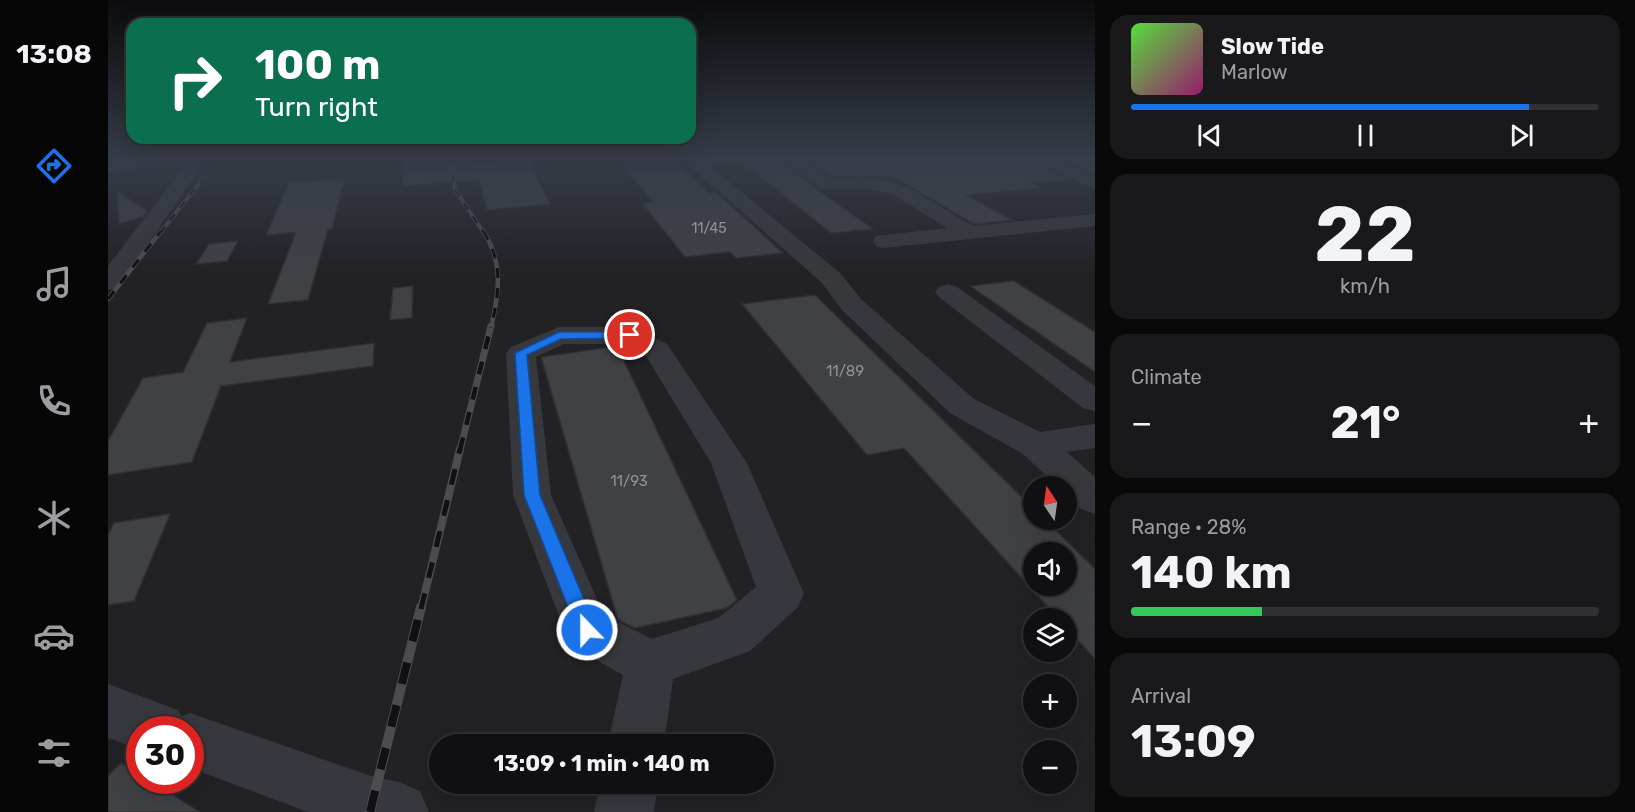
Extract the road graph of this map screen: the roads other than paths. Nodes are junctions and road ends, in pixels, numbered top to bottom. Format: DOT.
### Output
graph roads {
  1 [pos="171,196"];
  2 [pos="734,196"];
  3 [pos="909,196"];
  4 [pos="1095,220"];
  5 [pos="968,232"];
  6 [pos="884,241"];
  7 [pos="108,283"];
  8 [pos="948,292"];
  9 [pos="1095,401"];
  10 [pos="1095,436"];
  11 [pos="1036,446"];
  12 [pos="1095,499"];
  13 [pos="650,664"];
  14 [pos="108,711"];
  15 [pos="126,717"];
  16 [pos="638,734"];
  17 [pos="204,745"];
  18 [pos="627,794"];
  19 [pos="399,812"];
  20 [pos="624,812"];
  1 -- 7 [label="street"];
  2 -- 11 [label="street"];
  3 -- 5 [label="street"];
  4 -- 5 [label="street"];
  5 -- 6 [label="street"];
  8 -- 9 [label="street"];
  10 -- 11 [label="street"];
  11 -- 12 [label="street"];
  13 -- 13 [label="street"];
  13 -- 16 [label="street"];
  14 -- 15 [label="street"];
  17 -- 19 [label="street"];
  18 -- 20 [label="street"];
}
